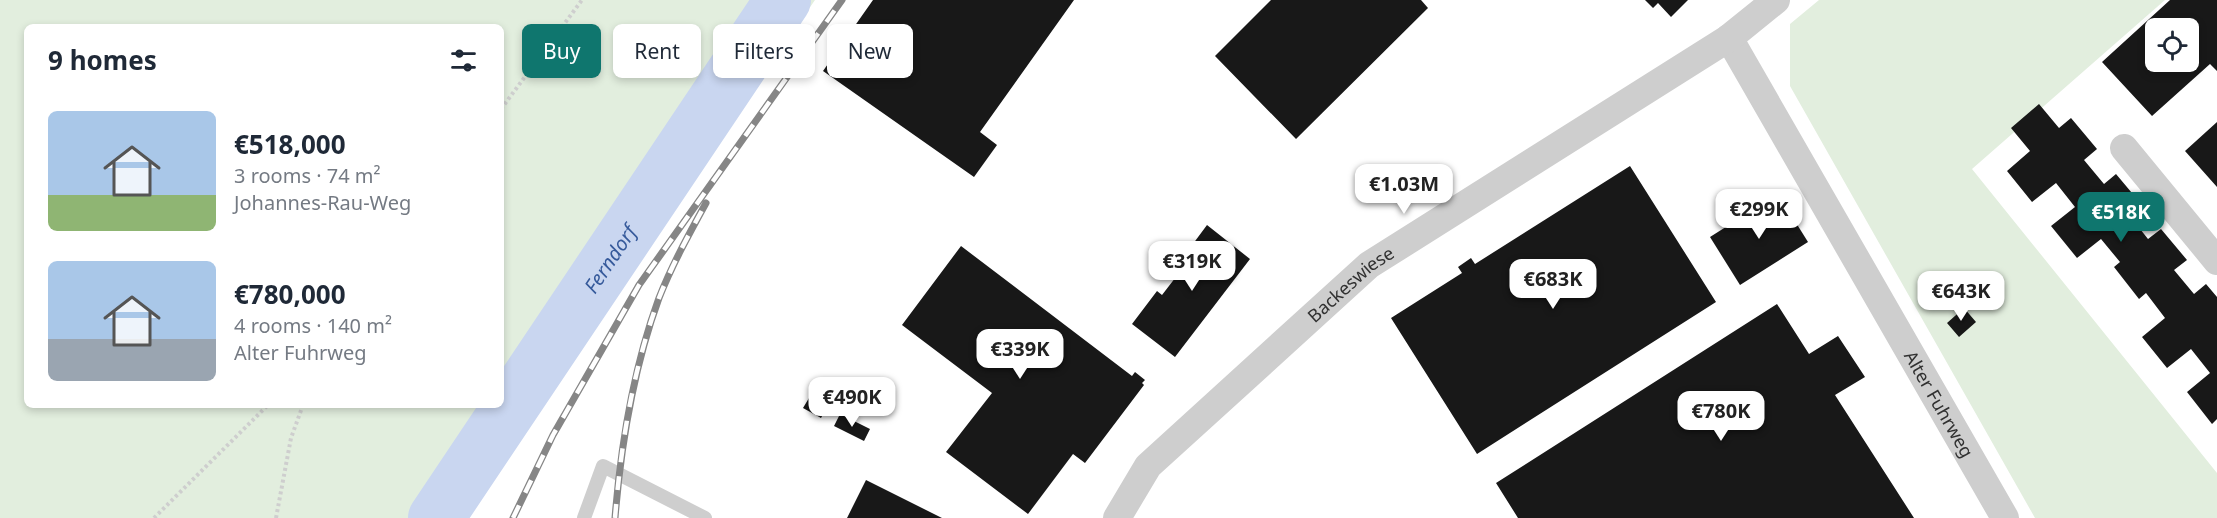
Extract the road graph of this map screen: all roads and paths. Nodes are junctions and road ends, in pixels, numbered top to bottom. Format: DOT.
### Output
graph roads {
  1 [pos="582,0"];
  2 [pos="1776,0"];
  3 [pos="1729,38"];
  4 [pos="504,105"];
  5 [pos="2124,148"];
  6 [pos="2217,261"];
  7 [pos="265,408"];
  8 [pos="302,408"];
  9 [pos="154,518"];
  10 [pos="276,518"];
  11 [pos="584,518"];
  12 [pos="705,518"];
  13 [pos="1117,518"];
  14 [pos="2005,518"];
  1 -- 4 [label="path"];
  2 -- 3 [label="street, Backeswiese"];
  3 -- 13 [label="street, Backeswiese"];
  3 -- 14 [label="street, Alter Fuhrweg"];
  5 -- 6 [label="street"];
  7 -- 9 [label="path"];
  8 -- 10 [label="path"];
  11 -- 12 [label="lane"];
}
